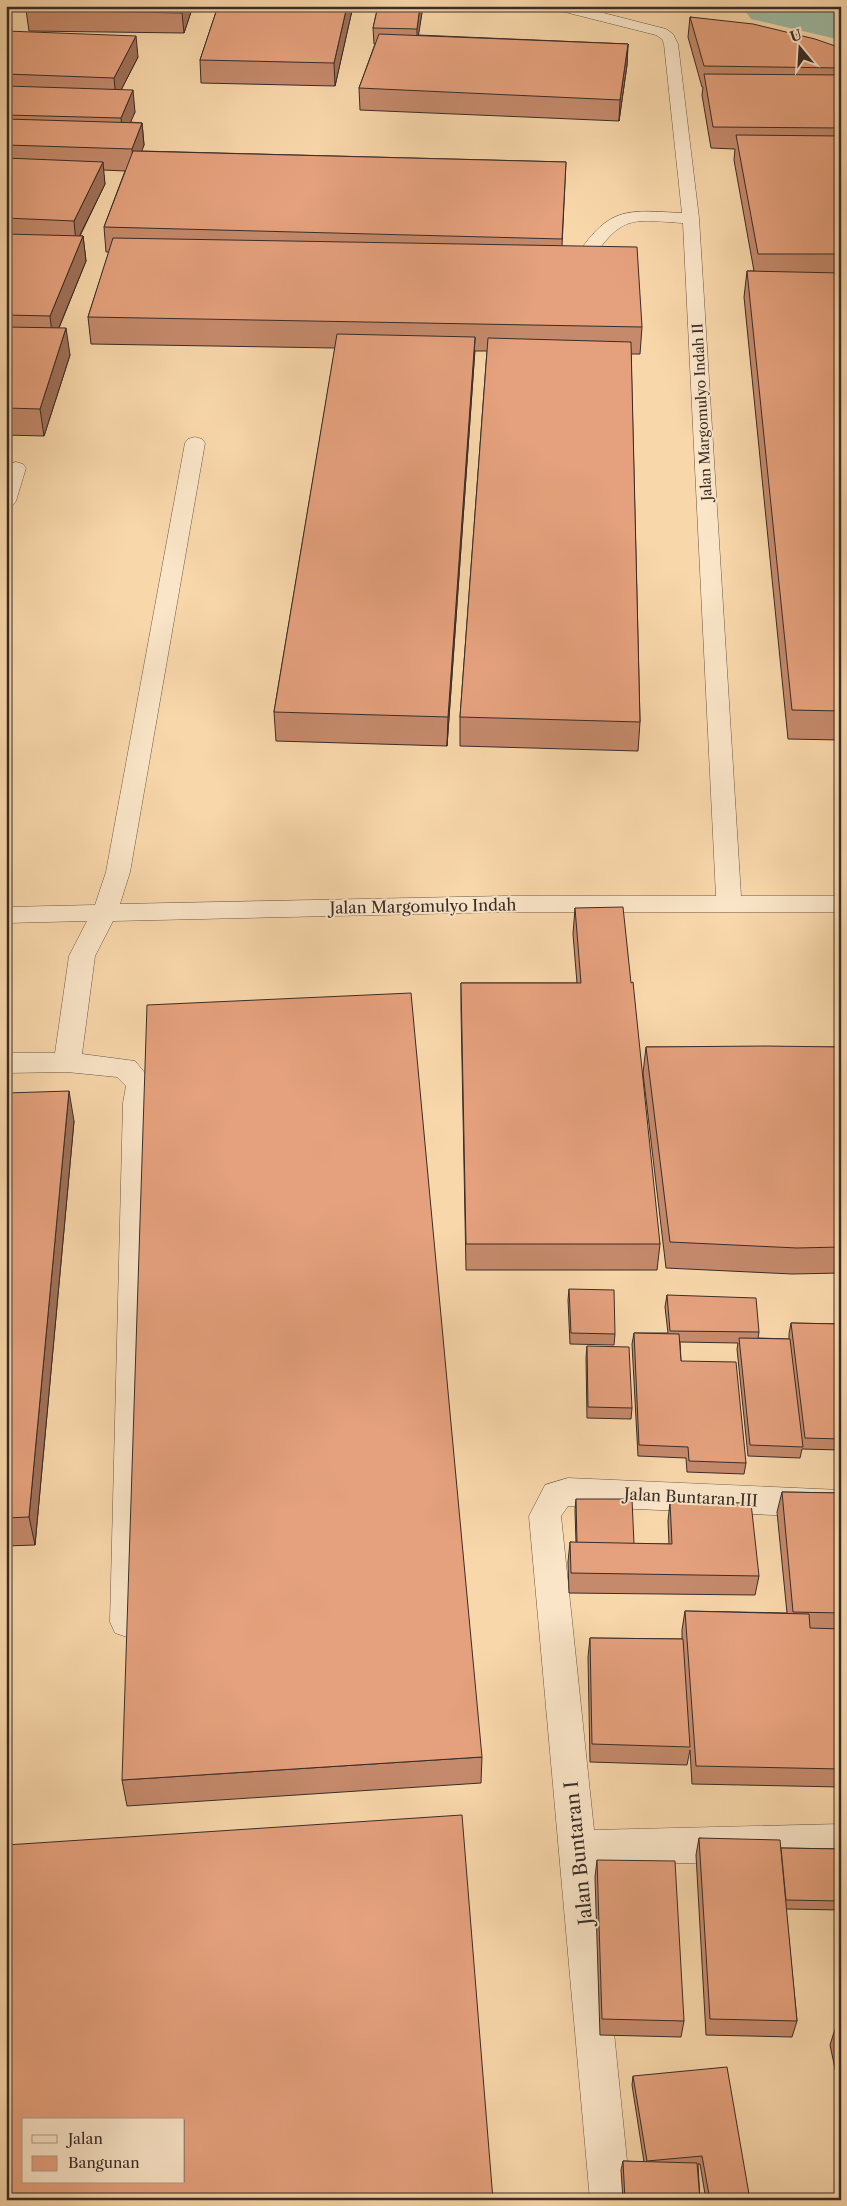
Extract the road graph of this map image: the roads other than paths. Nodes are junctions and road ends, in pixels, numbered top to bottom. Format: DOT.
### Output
graph roads {
  1 [pos="558,6"];
  2 [pos="691,218"];
  3 [pos="586,255"];
  4 [pos="196,443"];
  5 [pos="16,468"];
  6 [pos="6,501"];
  7 [pos="729,903"];
  8 [pos="841,904"];
  9 [pos="105,912"];
  10 [pos="6,915"];
  11 [pos="67,1062"];
  12 [pos="6,1063"];
  13 [pos="841,1504"];
  14 [pos="548,1508"];
  15 [pos="127,1622"];
  16 [pos="841,1842"];
  17 [pos="577,1848"];
  18 [pos="611,2200"];
  1 -- 2 [label="street, Jalan Margomulyo Indah II"];
  2 -- 3 [label="street"];
  2 -- 7 [label="street, Jalan Margomulyo Indah II"];
  4 -- 9 [label="street"];
  5 -- 6 [label="street"];
  7 -- 8 [label="street, Jalan Margomulyo Indah"];
  7 -- 9 [label="street, Jalan Margomulyo Indah"];
  9 -- 10 [label="street, Jalan Margomulyo Indah"];
  9 -- 11 [label="street"];
  11 -- 12 [label="street"];
  11 -- 15 [label="street"];
  13 -- 14 [label="street, Jalan Buntaran III"];
  14 -- 17 [label="street, Jalan Buntaran I"];
  16 -- 17 [label="street"];
  17 -- 18 [label="street, Jalan Buntaran I"];
}
